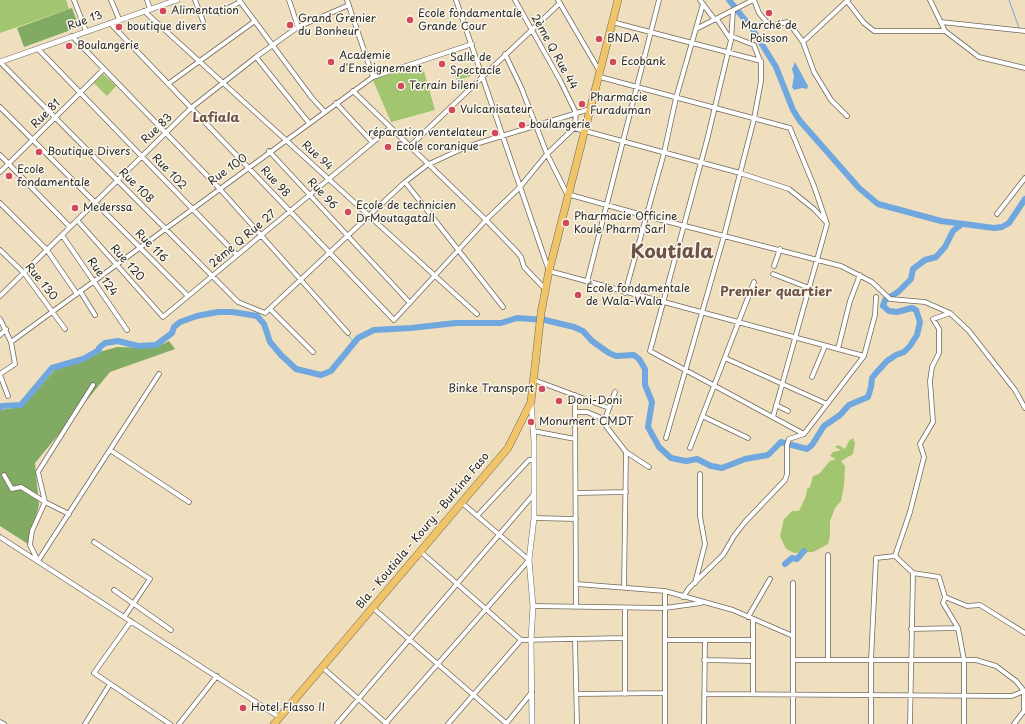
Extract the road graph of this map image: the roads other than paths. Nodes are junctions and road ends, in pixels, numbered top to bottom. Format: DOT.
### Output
graph roads {
  1 [pos="74,0"];
  2 [pos="111,0"];
  3 [pos="146,0"];
  4 [pos="177,0"];
  5 [pos="195,0"];
  6 [pos="288,0"];
  7 [pos="347,0"];
  8 [pos="456,0"];
  9 [pos="515,0"];
  10 [pos="618,0"];
  11 [pos="659,0"];
  12 [pos="700,0"];
  13 [pos="754,0"];
  14 [pos="848,0"];
  15 [pos="930,0"];
  16 [pos="240,1"];
  17 [pos="559,2"];
  18 [pos="703,4"];
  19 [pos="349,5"];
  20 [pos="150,9"];
  21 [pos="144,11"];
  22 [pos="733,11"];
  23 [pos="219,13"];
  24 [pos="119,19"];
  25 [pos="716,19"];
  26 [pos="204,21"];
  27 [pos="255,21"];
  28 [pos="612,22"];
  29 [pos="941,22"];
  30 [pos="110,23"];
  31 [pos="298,27"];
  32 [pos="696,29"];
  33 [pos="531,30"];
  34 [pos="945,31"];
  35 [pos="1025,31"];
  36 [pos="86,32"];
  37 [pos="651,32"];
  38 [pos="72,36"];
  39 [pos="731,38"];
  40 [pos="803,42"];
  41 [pos="692,43"];
  42 [pos="273,44"];
  43 [pos="472,44"];
  44 [pos="38,49"];
  45 [pos="728,52"];
  46 [pos="505,54"];
  47 [pos="256,57"];
  48 [pos="198,60"];
  49 [pos="760,61"];
  50 [pos="0,62"];
  51 [pos="1025,68"];
  52 [pos="104,69"];
  53 [pos="600,75"];
  54 [pos="373,77"];
  55 [pos="482,77"];
  56 [pos="223,83"];
  57 [pos="168,84"];
  58 [pos="637,87"];
  59 [pos="352,91"];
  60 [pos="80,93"];
  61 [pos="676,98"];
  62 [pos="336,103"];
  63 [pos="0,107"];
  64 [pos="191,108"];
  65 [pos="714,108"];
  66 [pos="590,109"];
  67 [pos="324,111"];
  68 [pos="576,113"];
  69 [pos="847,116"];
  70 [pos="55,117"];
  71 [pos="754,119"];
  72 [pos="309,123"];
  73 [pos="536,126"];
  74 [pos="390,128"];
  75 [pos="574,128"];
  76 [pos="584,131"];
  77 [pos="166,132"];
  78 [pos="502,136"];
  79 [pos="32,140"];
  80 [pos="285,140"];
  81 [pos="623,141"];
  82 [pos="372,142"];
  83 [pos="409,147"];
  84 [pos="269,151"];
  85 [pos="664,153"];
  86 [pos="547,154"];
  87 [pos="0,155"];
  88 [pos="141,156"];
  89 [pos="8,163"];
  90 [pos="701,163"];
  91 [pos="428,165"];
  92 [pos="248,166"];
  93 [pos="0,172"];
  94 [pos="740,172"];
  95 [pos="1025,178"];
  96 [pos="329,179"];
  97 [pos="117,180"];
  98 [pos="405,182"];
  99 [pos="520,187"];
  100 [pos="219,188"];
  101 [pos="310,194"];
  102 [pos="567,194"];
  103 [pos="94,202"];
  104 [pos="0,203"];
  105 [pos="607,205"];
  106 [pos="192,208"];
  107 [pos="290,211"];
  108 [pos="997,214"];
  109 [pos="369,216"];
  110 [pos="646,216"];
  111 [pos="77,220"];
  112 [pos="486,220"];
  113 [pos="827,224"];
  114 [pos="684,225"];
  115 [pos="70,226"];
  116 [pos="165,229"];
  117 [pos="62,235"];
  118 [pos="262,235"];
  119 [pos="348,236"];
  120 [pos="724,236"];
  121 [pos="139,248"];
  122 [pos="780,249"];
  123 [pos="0,250"];
  124 [pos="47,250"];
  125 [pos="458,250"];
  126 [pos="330,253"];
  127 [pos="237,255"];
  128 [pos="817,259"];
  129 [pos="116,264"];
  130 [pos="774,266"];
  131 [pos="548,271"];
  132 [pos="24,273"];
  133 [pos="773,274"];
  134 [pos="435,275"];
  135 [pos="860,275"];
  136 [pos="212,276"];
  137 [pos="301,280"];
  138 [pos="94,281"];
  139 [pos="587,282"];
  140 [pos="754,282"];
  141 [pos="809,288"];
  142 [pos="545,289"];
  143 [pos="78,292"];
  144 [pos="625,293"];
  145 [pos="0,296"];
  146 [pos="188,296"];
  147 [pos="876,297"];
  148 [pos="410,303"];
  149 [pos="662,303"];
  150 [pos="502,307"];
  151 [pos="270,309"];
  152 [pos="53,311"];
  153 [pos="702,313"];
  154 [pos="950,313"];
  155 [pos="477,314"];
  156 [pos="96,315"];
  157 [pos="163,317"];
  158 [pos="0,319"];
  159 [pos="738,323"];
  160 [pos="65,328"];
  161 [pos="6,329"];
  162 [pos="127,330"];
  163 [pos="348,333"];
  164 [pos="0,335"];
  165 [pos="795,338"];
  166 [pos="11,342"];
  167 [pos="825,346"];
  168 [pos="838,349"];
  169 [pos="314,352"];
  170 [pos="864,356"];
  171 [pos="724,358"];
  172 [pos="685,370"];
  173 [pos="0,374"];
  174 [pos="159,374"];
  175 [pos="812,377"];
  176 [pos="534,380"];
  177 [pos="783,383"];
  178 [pos="93,385"];
  179 [pos="713,385"];
  180 [pos="615,392"];
  181 [pos="575,395"];
  182 [pos="8,396"];
  183 [pos="531,402"];
  184 [pos="827,404"];
  185 [pos="776,405"];
  186 [pos="609,408"];
  187 [pos="1025,408"];
  188 [pos="788,411"];
  189 [pos="575,412"];
  190 [pos="702,416"];
  191 [pos="773,417"];
  192 [pos="604,422"];
  193 [pos="533,431"];
  194 [pos="804,434"];
  195 [pos="666,438"];
  196 [pos="748,438"];
  197 [pos="575,439"];
  198 [pos="690,448"];
  199 [pos="110,450"];
  200 [pos="626,452"];
  201 [pos="534,460"];
  202 [pos="649,467"];
  203 [pos="700,474"];
  204 [pos="4,475"];
  205 [pos="626,492"];
  206 [pos="576,493"];
  207 [pos="534,494"];
  208 [pos="45,502"];
  209 [pos="189,502"];
  210 [pos="462,503"];
  211 [pos="69,514"];
  212 [pos="477,516"];
  213 [pos="534,518"];
  214 [pos="576,519"];
  215 [pos="498,533"];
  216 [pos="0,536"];
  217 [pos="94,542"];
  218 [pos="421,552"];
  219 [pos="828,555"];
  220 [pos="894,556"];
  221 [pos="529,560"];
  222 [pos="38,561"];
  223 [pos="913,574"];
  224 [pos="770,579"];
  225 [pos="456,583"];
  226 [pos="695,583"];
  227 [pos="793,583"];
  228 [pos="577,584"];
  229 [pos="624,587"];
  230 [pos="114,590"];
  231 [pos="665,591"];
  232 [pos="683,597"];
  233 [pos="944,597"];
  234 [pos="703,603"];
  235 [pos="133,604"];
  236 [pos="533,606"];
  237 [pos="576,607"];
  238 [pos="372,608"];
  239 [pos="625,608"];
  240 [pos="665,608"];
  241 [pos="486,609"];
  242 [pos="125,616"];
  243 [pos="748,617"];
  244 [pos="754,619"];
  245 [pos="131,621"];
  246 [pos="958,628"];
  247 [pos="911,629"];
  248 [pos="171,630"];
  249 [pos="1025,633"];
  250 [pos="793,636"];
  251 [pos="624,638"];
  252 [pos="409,639"];
  253 [pos="575,639"];
  254 [pos="521,640"];
  255 [pos="531,640"];
  256 [pos="666,640"];
  257 [pos="704,640"];
  258 [pos="753,640"];
  259 [pos="704,660"];
  260 [pos="793,660"];
  261 [pos="828,660"];
  262 [pos="871,660"];
  263 [pos="911,660"];
  264 [pos="964,660"];
  265 [pos="753,661"];
  266 [pos="437,664"];
  267 [pos="322,667"];
  268 [pos="217,676"];
  269 [pos="110,684"];
  270 [pos="1024,691"];
  271 [pos="532,692"];
  272 [pos="577,694"];
  273 [pos="625,694"];
  274 [pos="665,694"];
  275 [pos="704,694"];
  276 [pos="753,694"];
  277 [pos="793,694"];
  278 [pos="473,695"];
  279 [pos="871,696"];
  280 [pos="910,696"];
  281 [pos="964,696"];
  282 [pos="358,698"];
  283 [pos="279,717"];
  284 [pos="0,722"];
  285 [pos="386,723"];
  286 [pos="4,724"];
  287 [pos="85,724"];
  288 [pos="170,724"];
  289 [pos="179,724"];
  290 [pos="274,724"];
  291 [pos="337,724"];
  292 [pos="448,724"];
  293 [pos="506,724"];
  294 [pos="532,724"];
  295 [pos="577,724"];
  296 [pos="665,724"];
  297 [pos="704,724"];
  298 [pos="793,724"];
  299 [pos="871,724"];
  300 [pos="910,724"];
  301 [pos="964,724"];
  302 [pos="1014,724"];
  1 -- 36 [label="street"];
  2 -- 24 [label="street"];
  3 -- 20 [label="street"];
  4 -- 20 [label="street, Rue 13"];
  5 -- 26 [label="street"];
  6 -- 31 [label="street"];
  7 -- 19 [label="street"];
  8 -- 43 [label="street"];
  9 -- 33 [label="street, 2ème Q Rue 44"];
  10 -- 28 [label="main road, Bla - Koutiala - Koury - Burkina Faso"];
  11 -- 37 [label="street"];
  12 -- 18 [label="street"];
  13 -- 22 [label="street"];
  13 -- 40 [label="street"];
  14 -- 34 [label="street"];
  14 -- 40 [label="street"];
  15 -- 29 [label="street"];
  16 -- 23 [label="street"];
  16 -- 27 [label="street"];
  17 -- 33 [label="street"];
  17 -- 53 [label="street"];
  18 -- 25 [label="street"];
  18 -- 32 [label="street"];
  19 -- 31 [label="street, Rue 83"];
  19 -- 54 [label="street"];
  20 -- 21 [label="street, Rue 13"];
  21 -- 24 [label="street, Rue 13"];
  21 -- 48 [label="street, Rue 94"];
  22 -- 25 [label="street"];
  22 -- 39 [label="street"];
  24 -- 30 [label="street, Rue 13"];
  25 -- 32 [label="street"];
  25 -- 39 [label="street"];
  27 -- 42 [label="street"];
  27 -- 48 [label="street"];
  28 -- 37 [label="street"];
  28 -- 53 [label="main road, Bla - Koutiala - Koury - Burkina Faso"];
  29 -- 34 [label="street"];
  29 -- 35 [label="street"];
  30 -- 36 [label="street, Rue 13"];
  30 -- 57 [label="street, Rue 98"];
  31 -- 42 [label="street, Rue 83"];
  32 -- 41 [label="street"];
  33 -- 46 [label="street"];
  33 -- 68 [label="street, 2ème Q Rue 44"];
  34 -- 51 [label="street"];
  36 -- 38 [label="street, Rue 13"];
  37 -- 41 [label="street"];
  37 -- 58 [label="street"];
  38 -- 44 [label="street, Rue 13"];
  38 -- 52 [label="street"];
  39 -- 45 [label="street"];
  39 -- 49 [label="street"];
  40 -- 69 [label="street"];
  41 -- 45 [label="street"];
  41 -- 61 [label="street"];
  42 -- 47 [label="street, Rue 83"];
  42 -- 67 [label="street"];
  43 -- 54 [label="street, Rue 100"];
  43 -- 55 [label="street"];
  44 -- 50 [label="street, Rue 13"];
  44 -- 60 [label="street, Rue 102"];
  45 -- 49 [label="street"];
  45 -- 65 [label="street"];
  46 -- 55 [label="street"];
  46 -- 73 [label="street"];
  47 -- 56 [label="street, Rue 83"];
  47 -- 72 [label="street"];
  48 -- 56 [label="street, Rue 94"];
  48 -- 57 [label="street"];
  49 -- 71 [label="street"];
  50 -- 70 [label="street, Rue 108"];
  52 -- 60 [label="street, Rue 81"];
  52 -- 77 [label="street"];
  53 -- 58 [label="street"];
  53 -- 66 [label="main road, Bla - Koutiala - Koury - Burkina Faso"];
  54 -- 59 [label="street, Rue 100"];
  55 -- 78 [label="street"];
  55 -- 83 [label="street"];
  56 -- 64 [label="street, Rue 83"];
  56 -- 80 [label="street, Rue 94"];
  57 -- 64 [label="street, Rue 98"];
  58 -- 61 [label="street"];
  58 -- 81 [label="street"];
  59 -- 62 [label="street, Rue 100"];
  59 -- 74 [label="street"];
  60 -- 70 [label="street, Rue 81"];
  60 -- 88 [label="street, Rue 102"];
  61 -- 65 [label="street"];
  61 -- 85 [label="street"];
  62 -- 67 [label="street, Rue 100"];
  62 -- 82 [label="street"];
  63 -- 79 [label="street, Rue 116"];
  64 -- 77 [label="street, Rue 83"];
  64 -- 92 [label="street, Rue 98"];
  65 -- 71 [label="street"];
  65 -- 90 [label="street"];
  66 -- 68 [label="street"];
  66 -- 76 [label="main road, Bla - Koutiala - Koury - Burkina Faso"];
  67 -- 72 [label="street, Rue 100"];
  68 -- 73 [label="street"];
  68 -- 75 [label="street"];
  70 -- 79 [label="street, Rue 81"];
  70 -- 97 [label="street, Rue 108"];
  71 -- 94 [label="street"];
  71 -- 113 [label="street"];
  72 -- 80 [label="street, Rue 100"];
  73 -- 78 [label="street"];
  73 -- 86 [label="street"];
  74 -- 82 [label="street, 2ème Q Rue 27"];
  74 -- 83 [label="street"];
  75 -- 76 [label="street"];
  75 -- 86 [label="street"];
  76 -- 81 [label="street"];
  76 -- 102 [label="main road, Bla - Koutiala - Koury - Burkina Faso"];
  77 -- 88 [label="street, Rue 83"];
  77 -- 100 [label="street"];
  78 -- 91 [label="street"];
  78 -- 99 [label="street"];
  79 -- 89 [label="street, Rue 81"];
  79 -- 103 [label="street, Rue 116"];
  80 -- 84 [label="street, Rue 100"];
  80 -- 96 [label="street, Rue 94"];
  81 -- 85 [label="street"];
  81 -- 105 [label="street"];
  82 -- 96 [label="street, 2ème Q Rue 27"];
  83 -- 91 [label="street"];
  84 -- 92 [label="street, Rue 100"];
  84 -- 101 [label="street, Rue 96"];
  85 -- 90 [label="street"];
  85 -- 110 [label="street"];
  86 -- 99 [label="street"];
  86 -- 102 [label="street"];
  87 -- 89 [label="street"];
  88 -- 97 [label="street, Rue 83"];
  88 -- 106 [label="street, Rue 102"];
  89 -- 93 [label="street, Rue 81"];
  89 -- 115 [label="street"];
  90 -- 94 [label="street"];
  90 -- 114 [label="street"];
  91 -- 98 [label="street"];
  91 -- 112 [label="street"];
  92 -- 100 [label="street, Rue 100"];
  92 -- 107 [label="street, Rue 98"];
  94 -- 113 [label="street"];
  94 -- 120 [label="street"];
  95 -- 108 [label="street"];
  96 -- 101 [label="street, 2ème Q Rue 27"];
  96 -- 109 [label="street, Rue 94"];
  97 -- 103 [label="street, Rue 83"];
  97 -- 116 [label="street, Rue 108"];
  98 -- 109 [label="street"];
  98 -- 125 [label="street"];
  99 -- 112 [label="street"];
  99 -- 131 [label="street"];
  100 -- 106 [label="street, Rue 100"];
  100 -- 118 [label="street"];
  101 -- 107 [label="street, 2ème Q Rue 27"];
  101 -- 119 [label="street, Rue 96"];
  102 -- 105 [label="street"];
  102 -- 131 [label="main road, Bla - Koutiala - Koury - Burkina Faso"];
  103 -- 111 [label="street, Rue 83"];
  103 -- 121 [label="street, Rue 116"];
  104 -- 124 [label="street"];
  105 -- 110 [label="street"];
  105 -- 139 [label="street"];
  106 -- 116 [label="street, Rue 100"];
  106 -- 127 [label="street, Rue 102"];
  107 -- 118 [label="street, 2ème Q Rue 27"];
  107 -- 126 [label="street, Rue 98"];
  109 -- 119 [label="street"];
  109 -- 134 [label="street, Rue 94"];
  110 -- 114 [label="street"];
  110 -- 144 [label="street"];
  111 -- 115 [label="street, Rue 83"];
  111 -- 129 [label="street, Rue 120"];
  112 -- 125 [label="street"];
  112 -- 142 [label="street"];
  113 -- 128 [label="street"];
  114 -- 120 [label="street"];
  114 -- 149 [label="street"];
  115 -- 117 [label="street, Rue 83"];
  116 -- 121 [label="street, Rue 100"];
  116 -- 136 [label="street, Rue 108"];
  117 -- 124 [label="street, Rue 83"];
  117 -- 138 [label="street, Rue 124"];
  118 -- 127 [label="street, 2ème Q Rue 27"];
  118 -- 137 [label="street"];
  119 -- 126 [label="street"];
  119 -- 148 [label="street, Rue 96"];
  120 -- 122 [label="street"];
  120 -- 153 [label="street"];
  121 -- 129 [label="street, Rue 100"];
  121 -- 146 [label="street, Rue 116"];
  122 -- 128 [label="street"];
  122 -- 130 [label="street"];
  123 -- 132 [label="street, Rue 130"];
  124 -- 132 [label="street, Rue 83"];
  124 -- 143 [label="street"];
  125 -- 134 [label="street"];
  125 -- 150 [label="street"];
  126 -- 137 [label="street"];
  126 -- 148 [label="street, Rue 98"];
  127 -- 136 [label="street, 2ème Q Rue 27"];
  128 -- 135 [label="street"];
  128 -- 141 [label="street"];
  129 -- 138 [label="street, Rue 100"];
  129 -- 157 [label="street, Rue 120"];
  131 -- 139 [label="street"];
  131 -- 142 [label="main road, Bla - Koutiala - Koury - Burkina Faso"];
  132 -- 145 [label="street, Rue 83"];
  132 -- 152 [label="street, Rue 130"];
  133 -- 141 [label="street"];
  134 -- 148 [label="street"];
  134 -- 155 [label="street, Rue 94"];
  135 -- 154 [label="street"];
  135 -- 168 [label="street"];
  136 -- 146 [label="street, 2ème Q Rue 27"];
  136 -- 151 [label="street, Rue 108"];
  137 -- 151 [label="street"];
  137 -- 163 [label="street"];
  138 -- 143 [label="street, Rue 100"];
  138 -- 162 [label="street, Rue 124"];
  139 -- 144 [label="street"];
  140 -- 159 [label="street"];
  141 -- 165 [label="street"];
  142 -- 176 [label="main road, Bla - Koutiala - Koury - Burkina Faso"];
  143 -- 152 [label="street, Rue 100"];
  143 -- 156 [label="street"];
  144 -- 149 [label="street"];
  146 -- 157 [label="street, 2ème Q Rue 27"];
  147 -- 170 [label="street"];
  149 -- 153 [label="street"];
  149 -- 172 [label="street"];
  151 -- 169 [label="street"];
  152 -- 160 [label="street, Rue 130"];
  152 -- 166 [label="street, Rue 100"];
  153 -- 159 [label="street"];
  153 -- 172 [label="street"];
  154 -- 187 [label="street"];
  154 -- 220 [label="street"];
  158 -- 161 [label="street"];
  159 -- 165 [label="street"];
  159 -- 171 [label="street"];
  161 -- 164 [label="street"];
  161 -- 166 [label="street"];
  165 -- 167 [label="street"];
  165 -- 177 [label="street"];
  166 -- 173 [label="street"];
  167 -- 168 [label="street"];
  167 -- 175 [label="street"];
  168 -- 170 [label="street"];
  170 -- 184 [label="street"];
  171 -- 177 [label="street"];
  171 -- 179 [label="street"];
  172 -- 179 [label="street"];
  172 -- 195 [label="street"];
  173 -- 182 [label="street"];
  174 -- 199 [label="street"];
  176 -- 181 [label="street"];
  176 -- 183 [label="main road, Bla - Koutiala - Koury - Burkina Faso"];
  177 -- 184 [label="street"];
  177 -- 185 [label="street"];
  178 -- 208 [label="street"];
  179 -- 190 [label="street"];
  179 -- 191 [label="street"];
  180 -- 186 [label="street"];
  181 -- 186 [label="street"];
  181 -- 189 [label="street"];
  183 -- 193 [label="street"];
  183 -- 210 [label="main road, Bla - Koutiala - Koury - Burkina Faso"];
  184 -- 194 [label="street"];
  185 -- 188 [label="street"];
  185 -- 191 [label="street"];
  186 -- 192 [label="street"];
  189 -- 192 [label="street"];
  189 -- 197 [label="street"];
  190 -- 196 [label="street"];
  190 -- 198 [label="street"];
  191 -- 194 [label="street"];
  192 -- 200 [label="street"];
  193 -- 197 [label="street"];
  193 -- 201 [label="street"];
  194 -- 226 [label="street"];
  197 -- 206 [label="street"];
  199 -- 209 [label="street"];
  199 -- 211 [label="street"];
  200 -- 202 [label="street"];
  200 -- 205 [label="street"];
  201 -- 207 [label="street"];
  201 -- 212 [label="street"];
  203 -- 226 [label="street"];
  204 -- 208 [label="street"];
  205 -- 206 [label="street"];
  205 -- 229 [label="street"];
  206 -- 214 [label="street"];
  207 -- 213 [label="street"];
  207 -- 215 [label="street"];
  208 -- 211 [label="street"];
  208 -- 222 [label="street"];
  210 -- 212 [label="street"];
  210 -- 218 [label="main road, Bla - Koutiala - Koury - Burkina Faso"];
  211 -- 222 [label="street"];
  212 -- 215 [label="street"];
  213 -- 214 [label="street"];
  213 -- 221 [label="street"];
  214 -- 228 [label="street"];
  215 -- 221 [label="street"];
  215 -- 225 [label="street"];
  216 -- 222 [label="street"];
  217 -- 235 [label="street"];
  218 -- 225 [label="street"];
  218 -- 238 [label="main road, Bla - Koutiala - Koury - Burkina Faso"];
  219 -- 261 [label="street"];
  220 -- 223 [label="street"];
  220 -- 262 [label="street"];
  221 -- 236 [label="street"];
  221 -- 241 [label="street"];
  222 -- 242 [label="street"];
  223 -- 233 [label="street"];
  223 -- 247 [label="street"];
  224 -- 243 [label="street"];
  225 -- 241 [label="street"];
  225 -- 252 [label="street"];
  226 -- 232 [label="street"];
  227 -- 250 [label="street"];
  228 -- 229 [label="street"];
  228 -- 237 [label="street"];
  229 -- 231 [label="street"];
  230 -- 235 [label="street"];
  231 -- 232 [label="street"];
  231 -- 240 [label="street"];
  232 -- 234 [label="street"];
  233 -- 246 [label="street"];
  233 -- 249 [label="street"];
  234 -- 240 [label="street"];
  234 -- 243 [label="street"];
  235 -- 242 [label="street"];
  235 -- 248 [label="street"];
  236 -- 237 [label="street"];
  236 -- 255 [label="street"];
  237 -- 239 [label="street"];
  238 -- 252 [label="street"];
  238 -- 267 [label="main road, Bla - Koutiala - Koury - Burkina Faso"];
  239 -- 240 [label="street"];
  239 -- 251 [label="street"];
  240 -- 256 [label="street"];
  241 -- 254 [label="street"];
  241 -- 266 [label="street"];
  242 -- 245 [label="street"];
  243 -- 244 [label="street"];
  244 -- 250 [label="street"];
  244 -- 258 [label="street"];
  245 -- 268 [label="street"];
  245 -- 269 [label="street"];
  246 -- 247 [label="street"];
  246 -- 264 [label="street"];
  247 -- 263 [label="street"];
  250 -- 260 [label="street"];
  251 -- 253 [label="street"];
  251 -- 273 [label="street"];
  252 -- 266 [label="street"];
  252 -- 282 [label="street"];
  253 -- 255 [label="street"];
  253 -- 272 [label="street"];
  254 -- 255 [label="street"];
  254 -- 278 [label="street"];
  255 -- 271 [label="street"];
  256 -- 257 [label="street"];
  256 -- 274 [label="street"];
  257 -- 258 [label="street"];
  257 -- 259 [label="street"];
  258 -- 265 [label="street"];
  259 -- 265 [label="street"];
  259 -- 275 [label="street"];
  260 -- 261 [label="street"];
  260 -- 277 [label="street"];
  261 -- 262 [label="street"];
  262 -- 263 [label="street"];
  262 -- 279 [label="street"];
  263 -- 264 [label="street"];
  263 -- 280 [label="street"];
  264 -- 270 [label="street"];
  264 -- 281 [label="street"];
  265 -- 276 [label="street"];
  266 -- 278 [label="street"];
  266 -- 285 [label="street"];
  267 -- 282 [label="street"];
  267 -- 283 [label="main road, Bla - Koutiala - Koury - Burkina Faso"];
  268 -- 283 [label="street"];
  268 -- 289 [label="street"];
  269 -- 287 [label="street"];
  269 -- 288 [label="street"];
  270 -- 281 [label="street"];
  270 -- 302 [label="street"];
  271 -- 293 [label="street"];
  271 -- 294 [label="street"];
  272 -- 273 [label="street"];
  272 -- 295 [label="street"];
  273 -- 274 [label="street"];
  274 -- 296 [label="street"];
  275 -- 276 [label="street"];
  275 -- 297 [label="street"];
  276 -- 277 [label="street"];
  277 -- 279 [label="street"];
  277 -- 298 [label="street"];
  278 -- 292 [label="street"];
  278 -- 293 [label="street"];
  279 -- 280 [label="street"];
  279 -- 299 [label="street"];
  280 -- 281 [label="street"];
  280 -- 300 [label="street"];
  281 -- 301 [label="street"];
  282 -- 285 [label="street"];
  282 -- 291 [label="street"];
  283 -- 290 [label="main road, Bla - Koutiala - Koury - Burkina Faso"];
  284 -- 286 [label="street"];
}
